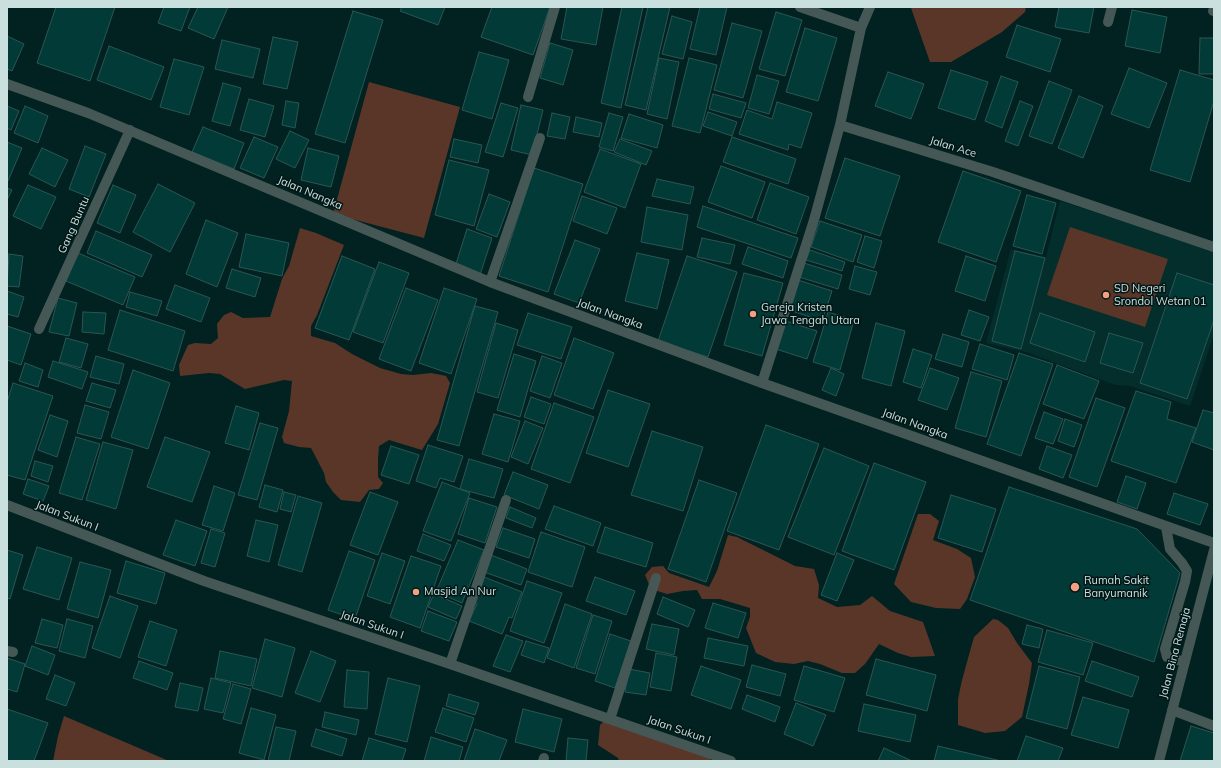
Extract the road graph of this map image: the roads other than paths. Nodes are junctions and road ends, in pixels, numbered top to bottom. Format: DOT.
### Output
graph roads {
  1 [pos="555,7"];
  2 [pos="800,7"];
  3 [pos="870,7"];
  4 [pos="1112,7"];
  5 [pos="1108,22"];
  6 [pos="861,28"];
  7 [pos="7,84"];
  8 [pos="528,97"];
  9 [pos="840,125"];
  10 [pos="130,130"];
  11 [pos="540,138"];
  12 [pos="1214,247"];
  13 [pos="490,282"];
  14 [pos="39,329"];
  15 [pos="762,383"];
  16 [pos="506,500"];
  17 [pos="7,506"];
  18 [pos="1166,527"];
  19 [pos="1214,543"];
  20 [pos="1214,550"];
  21 [pos="656,578"];
  22 [pos="1185,662"];
  23 [pos="450,664"];
  24 [pos="1172,710"];
  25 [pos="610,719"];
  26 [pos="1214,726"];
  27 [pos="731,761"];
  28 [pos="1159,761"];
  1 -- 8 [label="street"];
  2 -- 6 [label="street"];
  3 -- 6 [label="street"];
  4 -- 5 [label="street"];
  6 -- 9 [label="street"];
  7 -- 10 [label="street, Jalan Nangka"];
  9 -- 12 [label="street, Jalan Ace"];
  9 -- 15 [label="street"];
  10 -- 13 [label="street, Jalan Nangka"];
  10 -- 14 [label="street, Gang Buntu"];
  11 -- 13 [label="street"];
  13 -- 15 [label="street, Jalan Nangka"];
  15 -- 18 [label="street, Jalan Nangka"];
  16 -- 23 [label="street"];
  17 -- 23 [label="street, Jalan Sukun I"];
  18 -- 19 [label="street, Jalan Nangka"];
  18 -- 22 [label="street"];
  20 -- 22 [label="street, Jalan Bina Remaja"];
  21 -- 25 [label="street"];
  22 -- 24 [label="street, Jalan Bina Remaja"];
  23 -- 25 [label="street, Jalan Sukun I"];
  24 -- 26 [label="street"];
  24 -- 28 [label="street, Jalan Bina Remaja"];
  25 -- 27 [label="street, Jalan Sukun I"];
}
